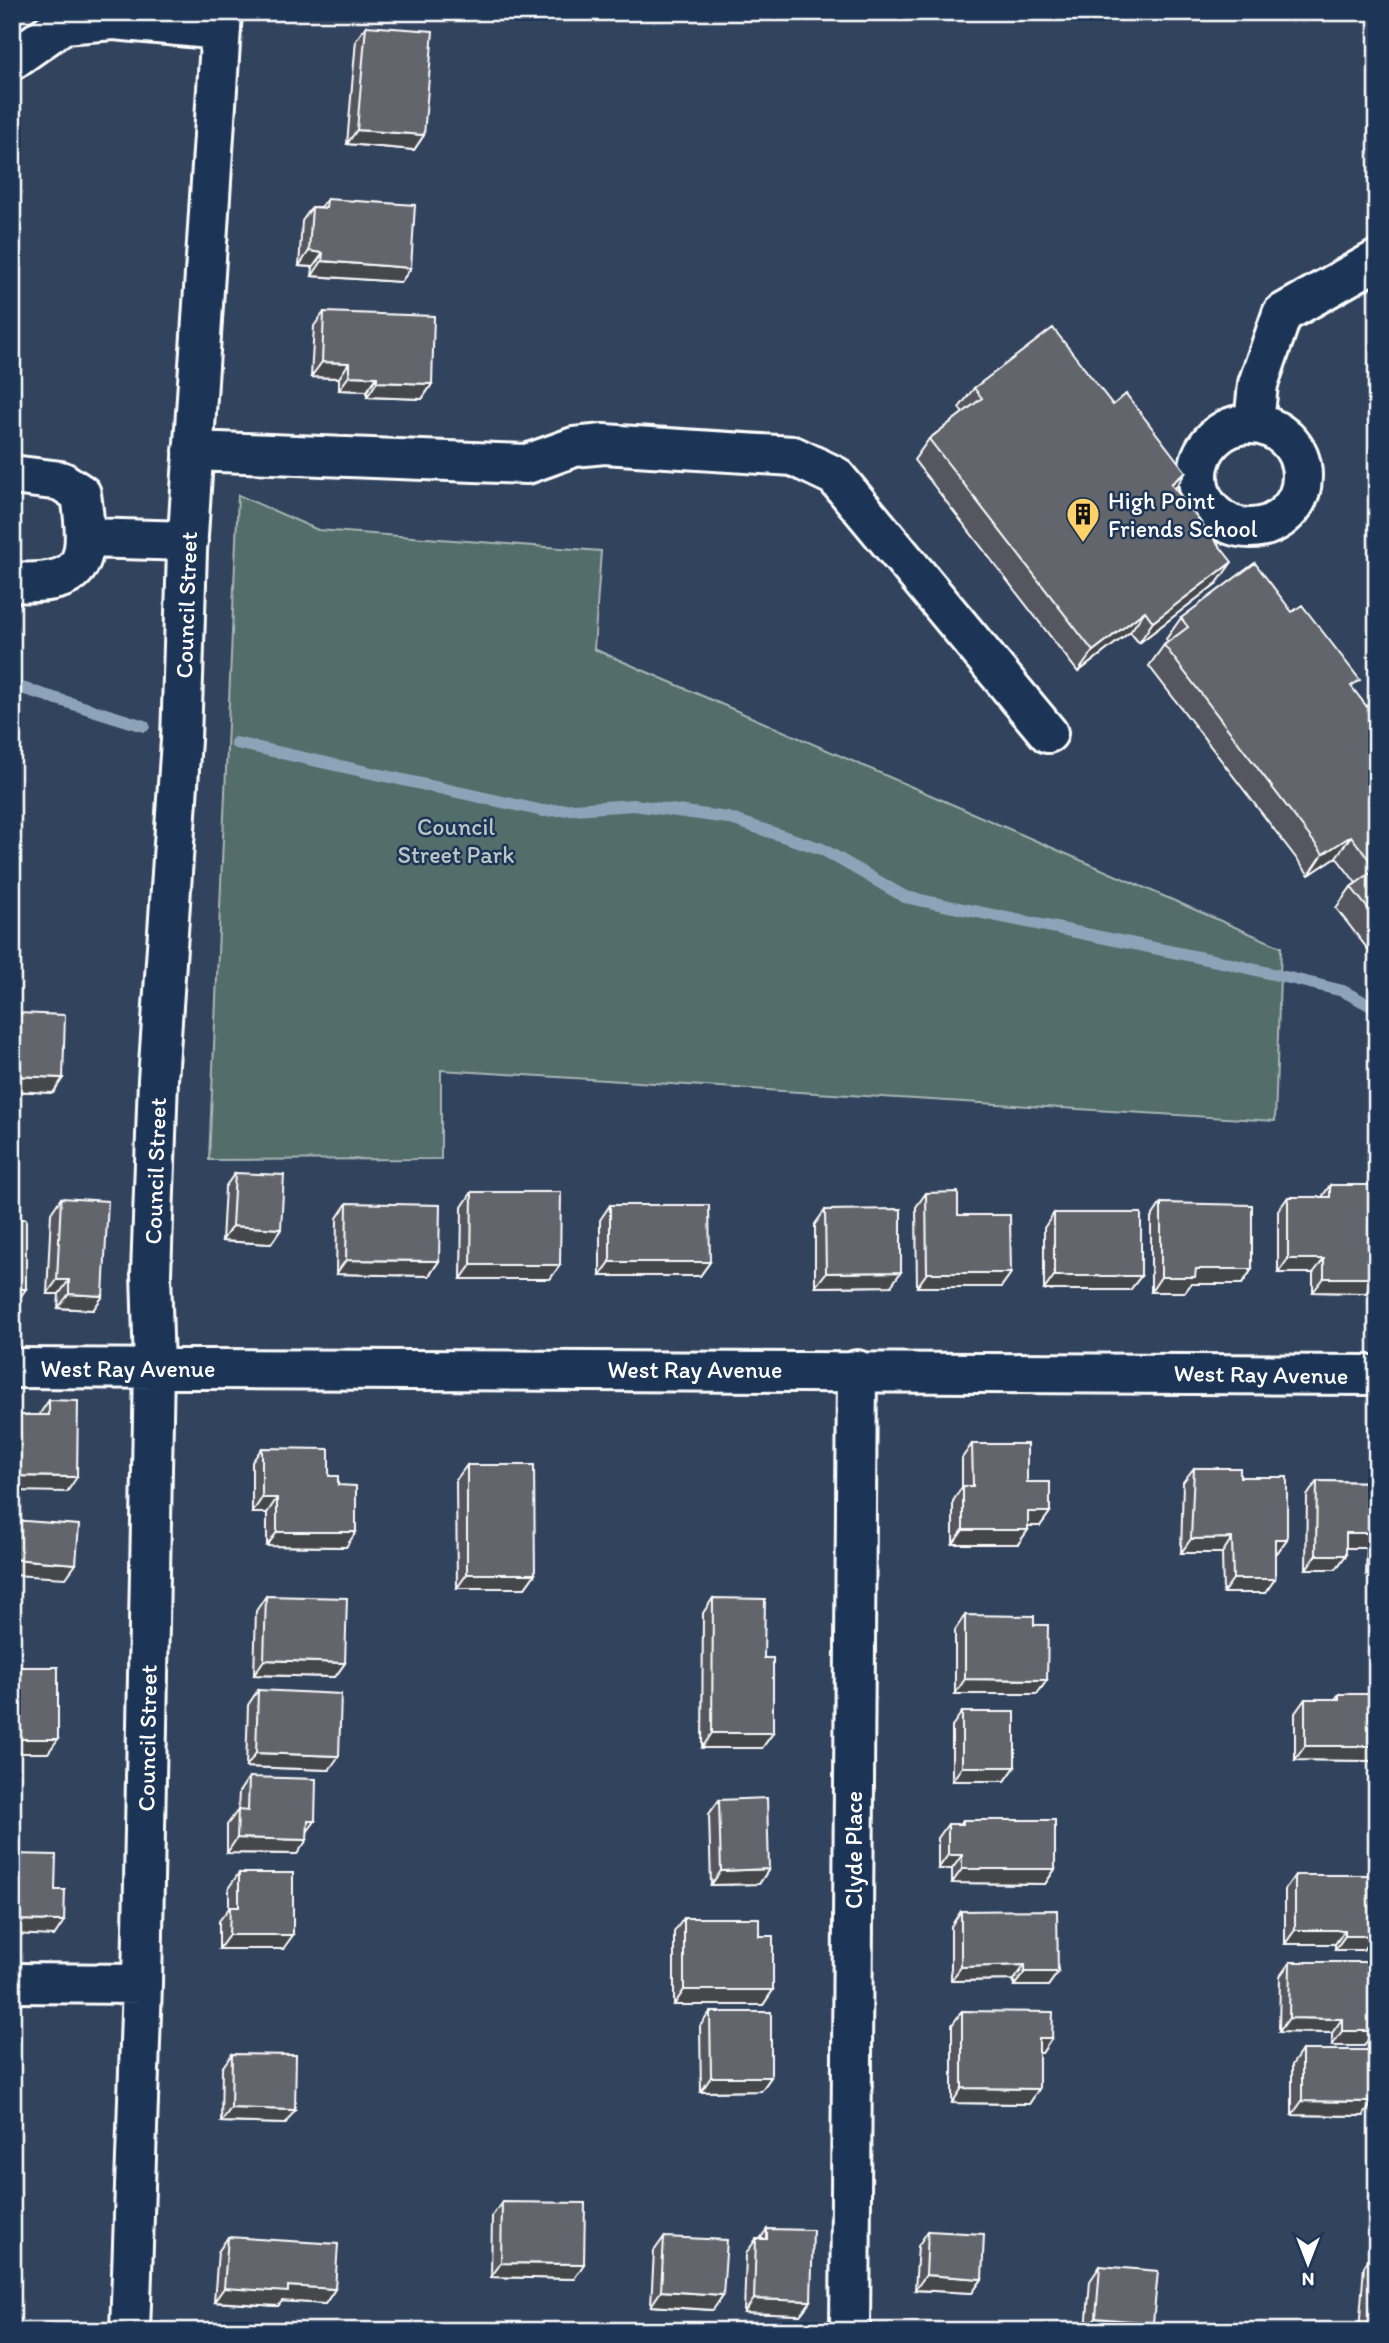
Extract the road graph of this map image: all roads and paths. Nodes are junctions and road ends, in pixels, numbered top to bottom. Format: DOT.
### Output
graph roads {
  1 [pos="221,21"];
  2 [pos="13,57"];
  3 [pos="1377,260"];
  4 [pos="1254,424"];
  5 [pos="193,451"];
  6 [pos="12,475"];
  7 [pos="87,538"];
  8 [pos="188,541"];
  9 [pos="12,582"];
  10 [pos="1048,733"];
  11 [pos="154,1367"];
  12 [pos="12,1368"];
  13 [pos="857,1370"];
  14 [pos="1377,1375"];
  15 [pos="12,1983"];
  16 [pos="142,1984"];
  17 [pos="130,2331"];
  18 [pos="850,2331"];
  1 -- 2 [label="street"];
  1 -- 5 [label="street, Council Street"];
  3 -- 4 [label="street"];
  5 -- 8 [label="street, Council Street"];
  5 -- 10 [label="street"];
  6 -- 7 [label="street"];
  7 -- 8 [label="street"];
  7 -- 9 [label="street"];
  8 -- 11 [label="street, Council Street"];
  11 -- 12 [label="street, West Ray Avenue"];
  11 -- 13 [label="street, West Ray Avenue"];
  11 -- 16 [label="street, Council Street"];
  13 -- 14 [label="street, West Ray Avenue"];
  13 -- 18 [label="street, Clyde Place"];
  15 -- 16 [label="street"];
  16 -- 17 [label="street, Council Street"];
}
